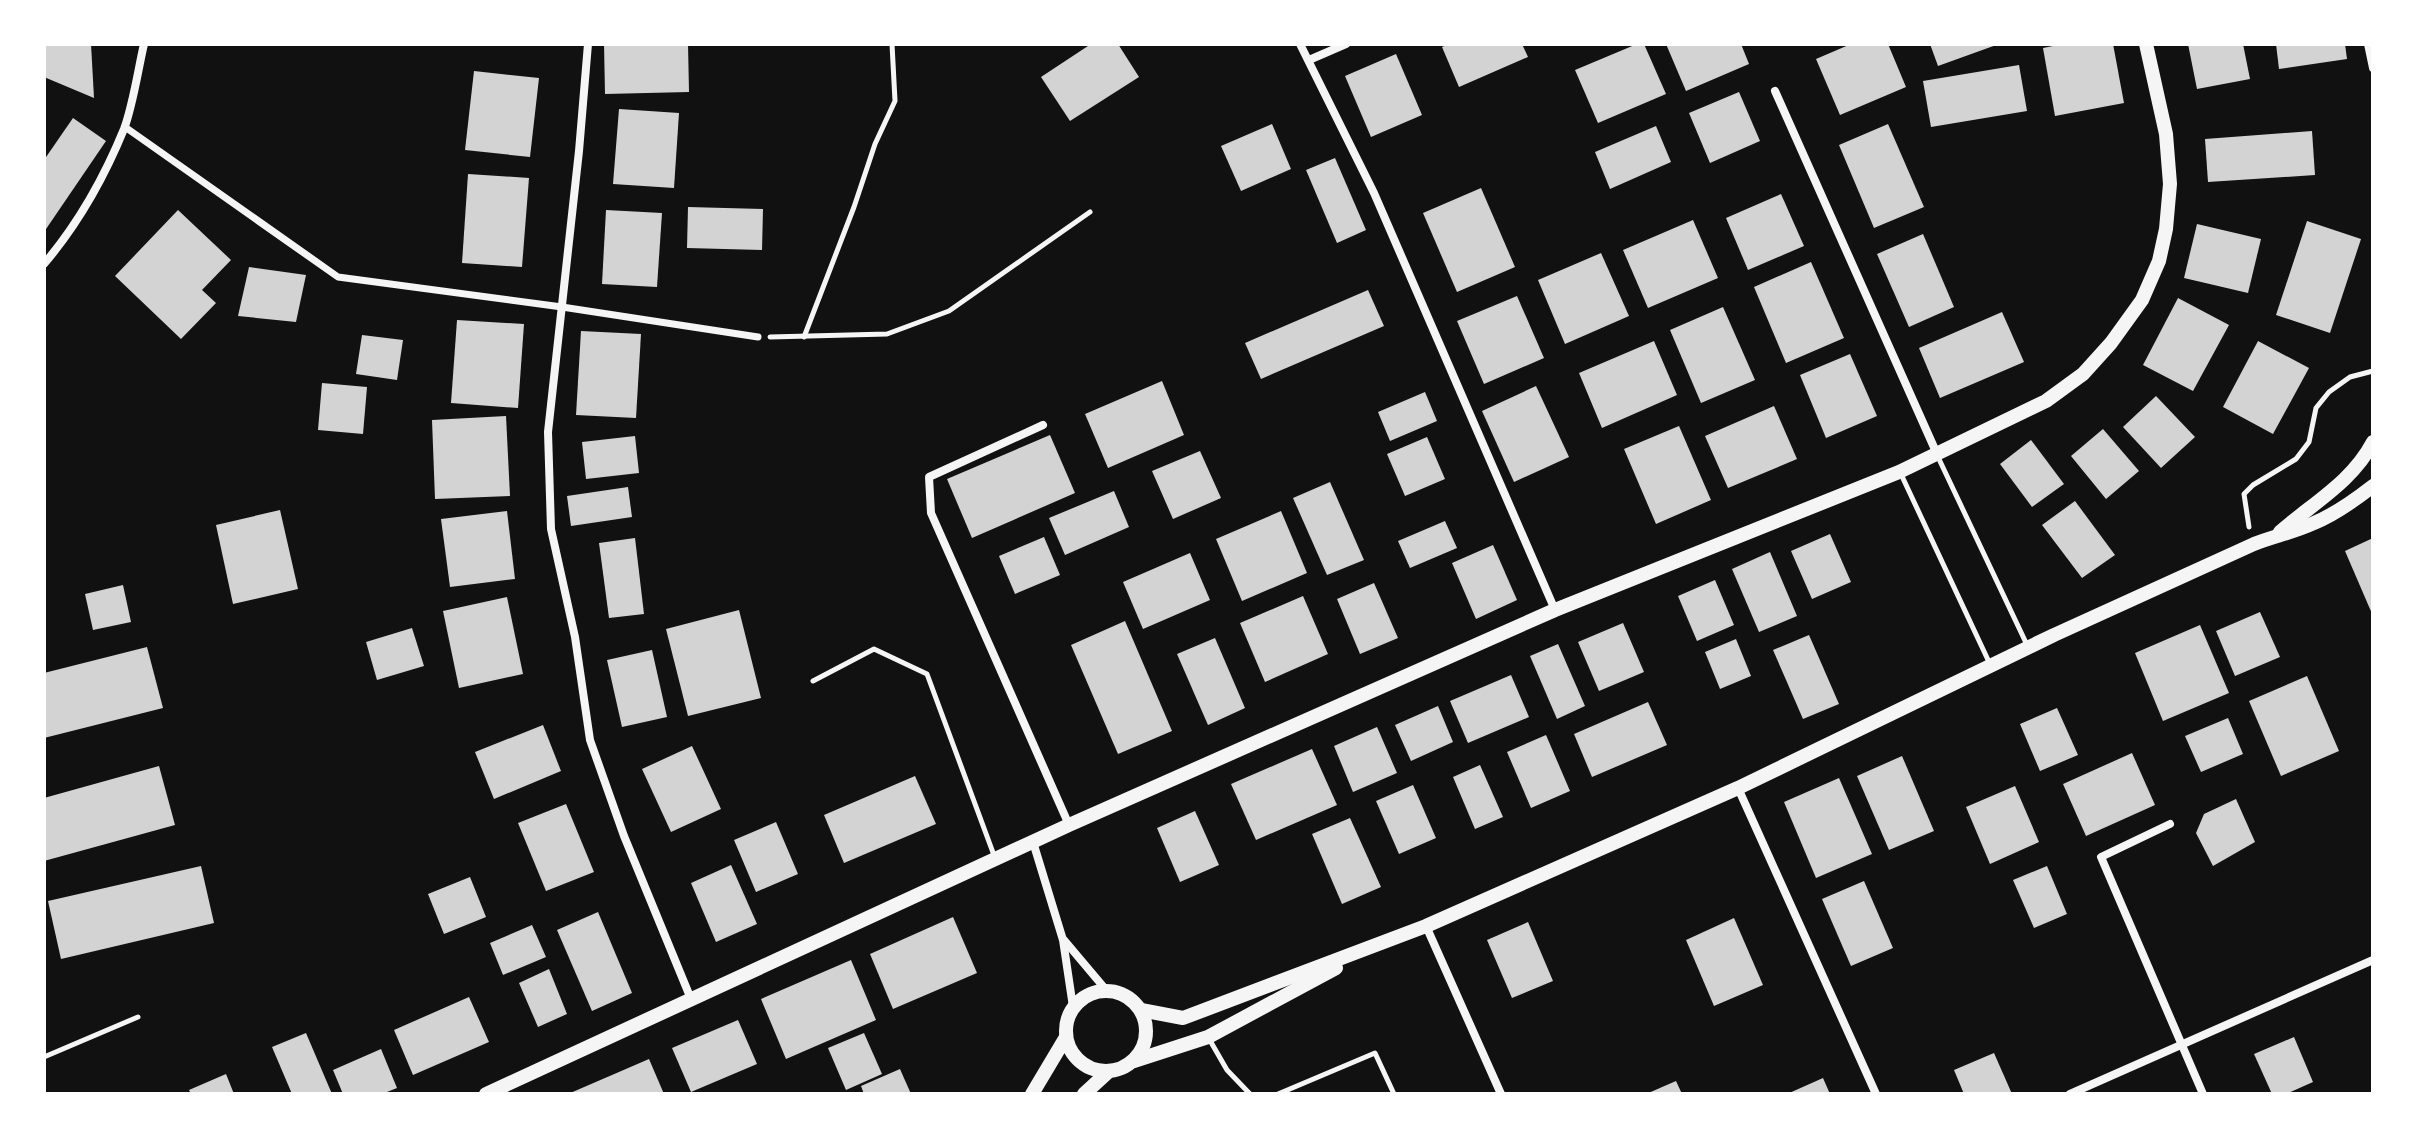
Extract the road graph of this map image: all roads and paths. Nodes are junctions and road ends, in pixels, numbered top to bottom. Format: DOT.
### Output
graph roads {
  1 [pos="144,44"];
  2 [pos="588,44"];
  3 [pos="892,44"];
  4 [pos="1300,44"];
  5 [pos="1346,44"];
  6 [pos="2146,44"];
  7 [pos="2368,44"];
  8 [pos="1309,60"];
  9 [pos="2373,68"];
  10 [pos="1775,91"];
  11 [pos="125,127"];
  12 [pos="1090,212"];
  13 [pos="44,264"];
  14 [pos="562,307"];
  15 [pos="758,337"];
  16 [pos="804,337"];
  17 [pos="2373,371"];
  18 [pos="1043,425"];
  19 [pos="2373,442"];
  20 [pos="1937,454"];
  21 [pos="1899,472"];
  22 [pos="2373,486"];
  23 [pos="2276,535"];
  24 [pos="2254,544"];
  25 [pos="1555,610"];
  26 [pos="2028,648"];
  27 [pos="1991,666"];
  28 [pos="813,681"];
  29 [pos="1738,788"];
  30 [pos="2170,824"];
  31 [pos="1069,825"];
  32 [pos="1033,842"];
  33 [pos="995,859"];
  34 [pos="1426,926"];
  35 [pos="1063,940"];
  36 [pos="1386,941"];
  37 [pos="2373,960"];
  38 [pos="1107,991"];
  39 [pos="691,999"];
  40 [pos="1073,1007"];
  41 [pos="1141,1010"];
  42 [pos="138,1017"];
  43 [pos="1066,1037"];
  44 [pos="1208,1037"];
  45 [pos="2182,1043"];
  46 [pos="44,1057"];
  47 [pos="1134,1061"];
  48 [pos="1108,1072"];
  49 [pos="486,1094"];
  50 [pos="1032,1094"];
  51 [pos="1084,1094"];
  52 [pos="1250,1094"];
  53 [pos="1278,1094"];
  54 [pos="1394,1094"];
  55 [pos="1501,1094"];
  56 [pos="1876,1094"];
  57 [pos="2070,1094"];
  58 [pos="2203,1094"];
  1 -- 11 [label="street"];
  2 -- 14 [label="street"];
  3 -- 16 [label="path"];
  4 -- 8 [label="street"];
  5 -- 8 [label="street"];
  6 -- 20 [label="street"];
  7 -- 9 [label="street"];
  8 -- 25 [label="street"];
  10 -- 20 [label="street"];
  11 -- 13 [label="street"];
  11 -- 14 [label="street"];
  12 -- 16 [label="path"];
  14 -- 15 [label="street"];
  14 -- 39 [label="street"];
  15 -- 16 [label="path"];
  17 -- 24 [label="path"];
  18 -- 31 [label="street"];
  19 -- 23 [label="street"];
  20 -- 21 [label="street"];
  20 -- 26 [label="lane"];
  21 -- 25 [label="street"];
  21 -- 27 [label="lane"];
  22 -- 23 [label="street"];
  23 -- 24 [label="street"];
  24 -- 26 [label="street"];
  25 -- 31 [label="street"];
  26 -- 27 [label="street"];
  27 -- 29 [label="street"];
  28 -- 33 [label="lane"];
  29 -- 34 [label="street"];
  29 -- 56 [label="street"];
  30 -- 45 [label="street"];
  31 -- 32 [label="street"];
  32 -- 33 [label="street"];
  32 -- 35 [label="street"];
  33 -- 39 [label="street"];
  34 -- 36 [label="street"];
  34 -- 55 [label="street"];
  35 -- 38 [label="street"];
  35 -- 40 [label="street"];
  36 -- 41 [label="street"];
  36 -- 44 [label="street"];
  37 -- 45 [label="street"];
  38 -- 40 [label="street"];
  38 -- 41 [label="street"];
  39 -- 49 [label="street"];
  40 -- 43 [label="street"];
  41 -- 47 [label="street"];
  42 -- 46 [label="lane"];
  43 -- 48 [label="street"];
  43 -- 50 [label="street"];
  44 -- 47 [label="street"];
  44 -- 52 [label="lane"];
  45 -- 57 [label="street"];
  45 -- 58 [label="street"];
  47 -- 48 [label="street"];
  48 -- 51 [label="street"];
  53 -- 54 [label="lane"];
}
